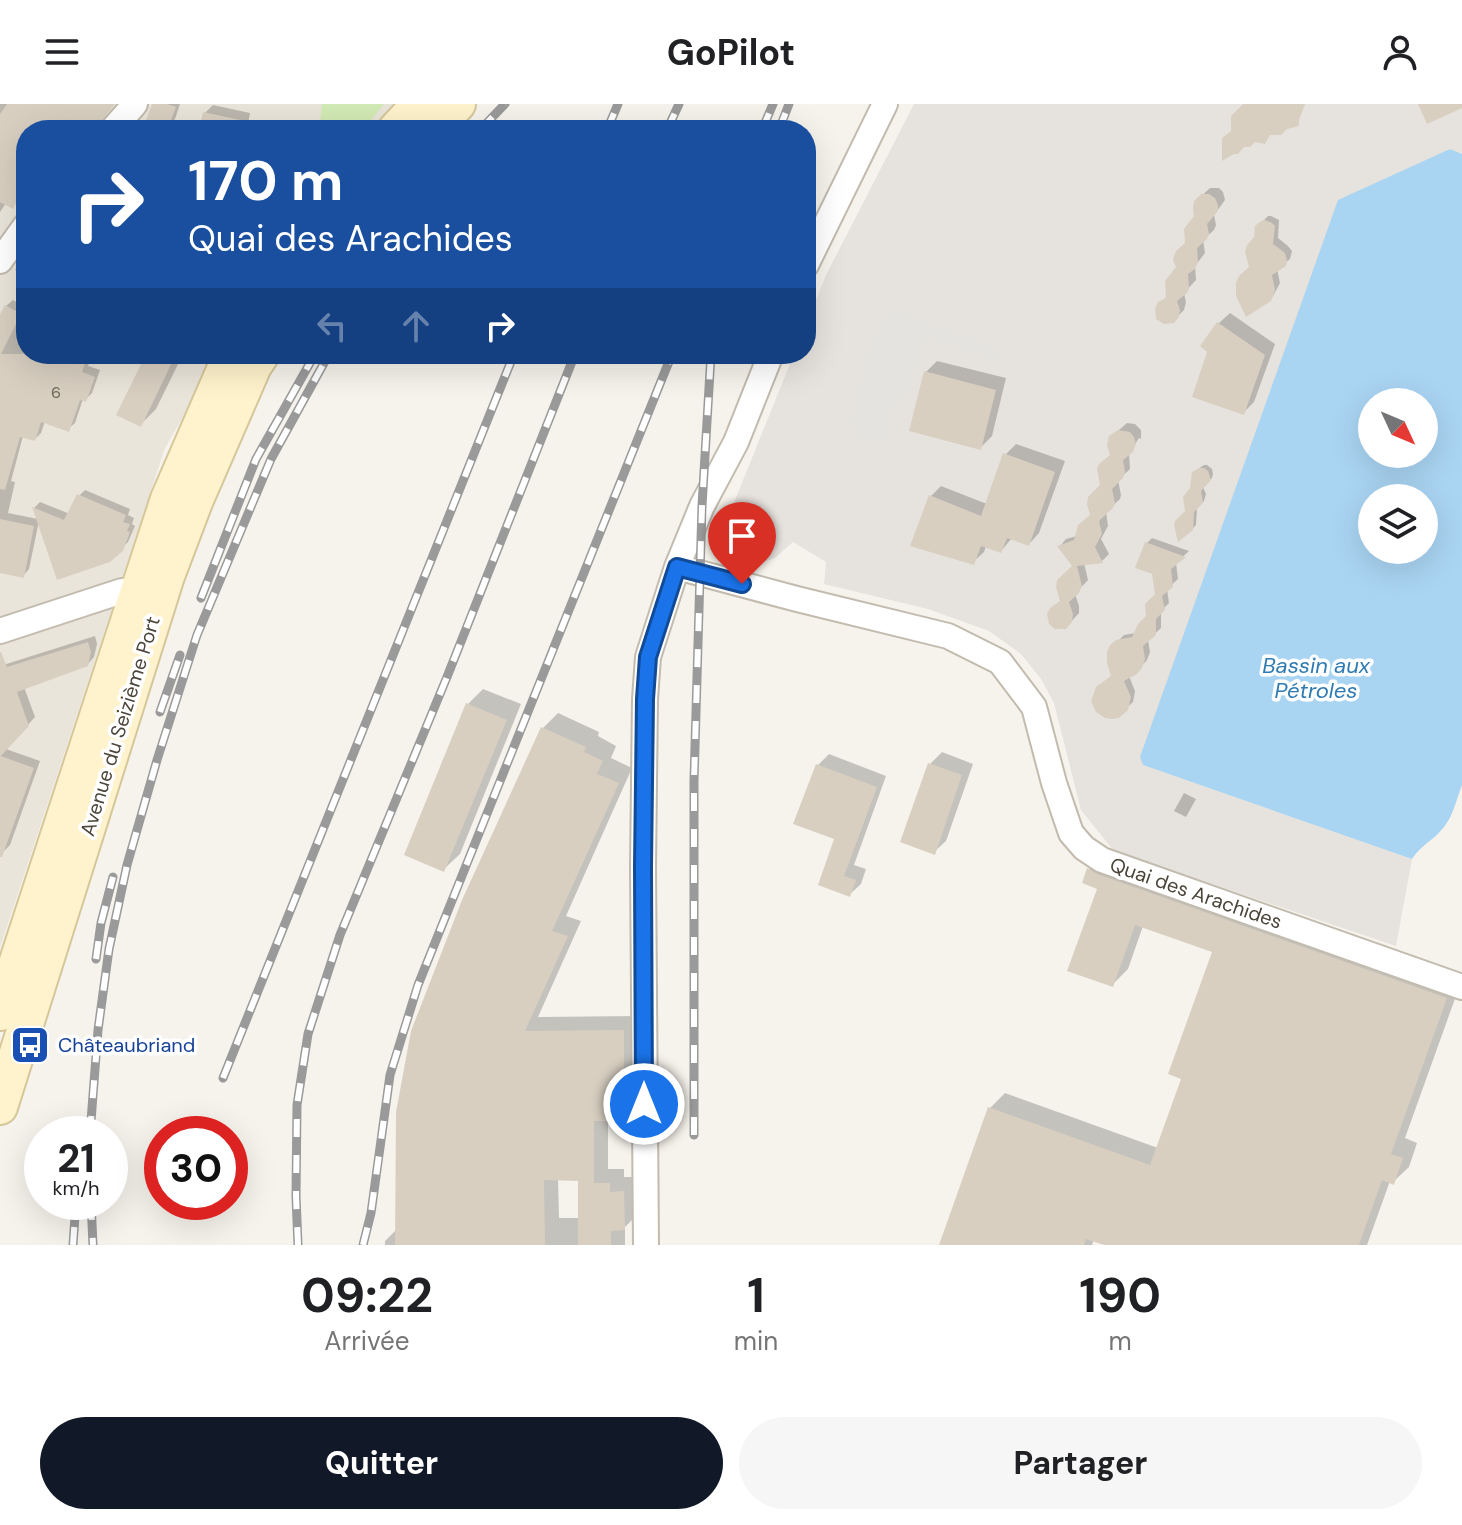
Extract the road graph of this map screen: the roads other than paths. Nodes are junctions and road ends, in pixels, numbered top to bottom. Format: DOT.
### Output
graph roads {
  1 [pos="135,104"];
  2 [pos="419,104"];
  3 [pos="458,104"];
  4 [pos="885,104"];
  5 [pos="121,120"];
  6 [pos="404,120"];
  7 [pos="442,120"];
  8 [pos="16,239"];
  9 [pos="816,245"];
  10 [pos="0,261"];
  11 [pos="227,364"];
  12 [pos="255,364"];
  13 [pos="767,364"];
  14 [pos="677,567"];
  15 [pos="137,592"];
  16 [pos="0,631"];
  17 [pos="1462,987"];
  18 [pos="0,1013"];
  19 [pos="0,1107"];
  20 [pos="646,1245"];
  1 -- 5 [label="street"];
  2 -- 6 [label="main road"];
  3 -- 7 [label="main road"];
  4 -- 9 [label="street"];
  8 -- 10 [label="street"];
  11 -- 15 [label="main road, Avenue du Seizième Port"];
  12 -- 19 [label="main road, Avenue du Seizième Port"];
  13 -- 14 [label="street"];
  14 -- 17 [label="street, Quai des Arachides"];
  14 -- 20 [label="street"];
  15 -- 16 [label="street"];
  15 -- 18 [label="main road, Avenue du Seizième Port"];
}
